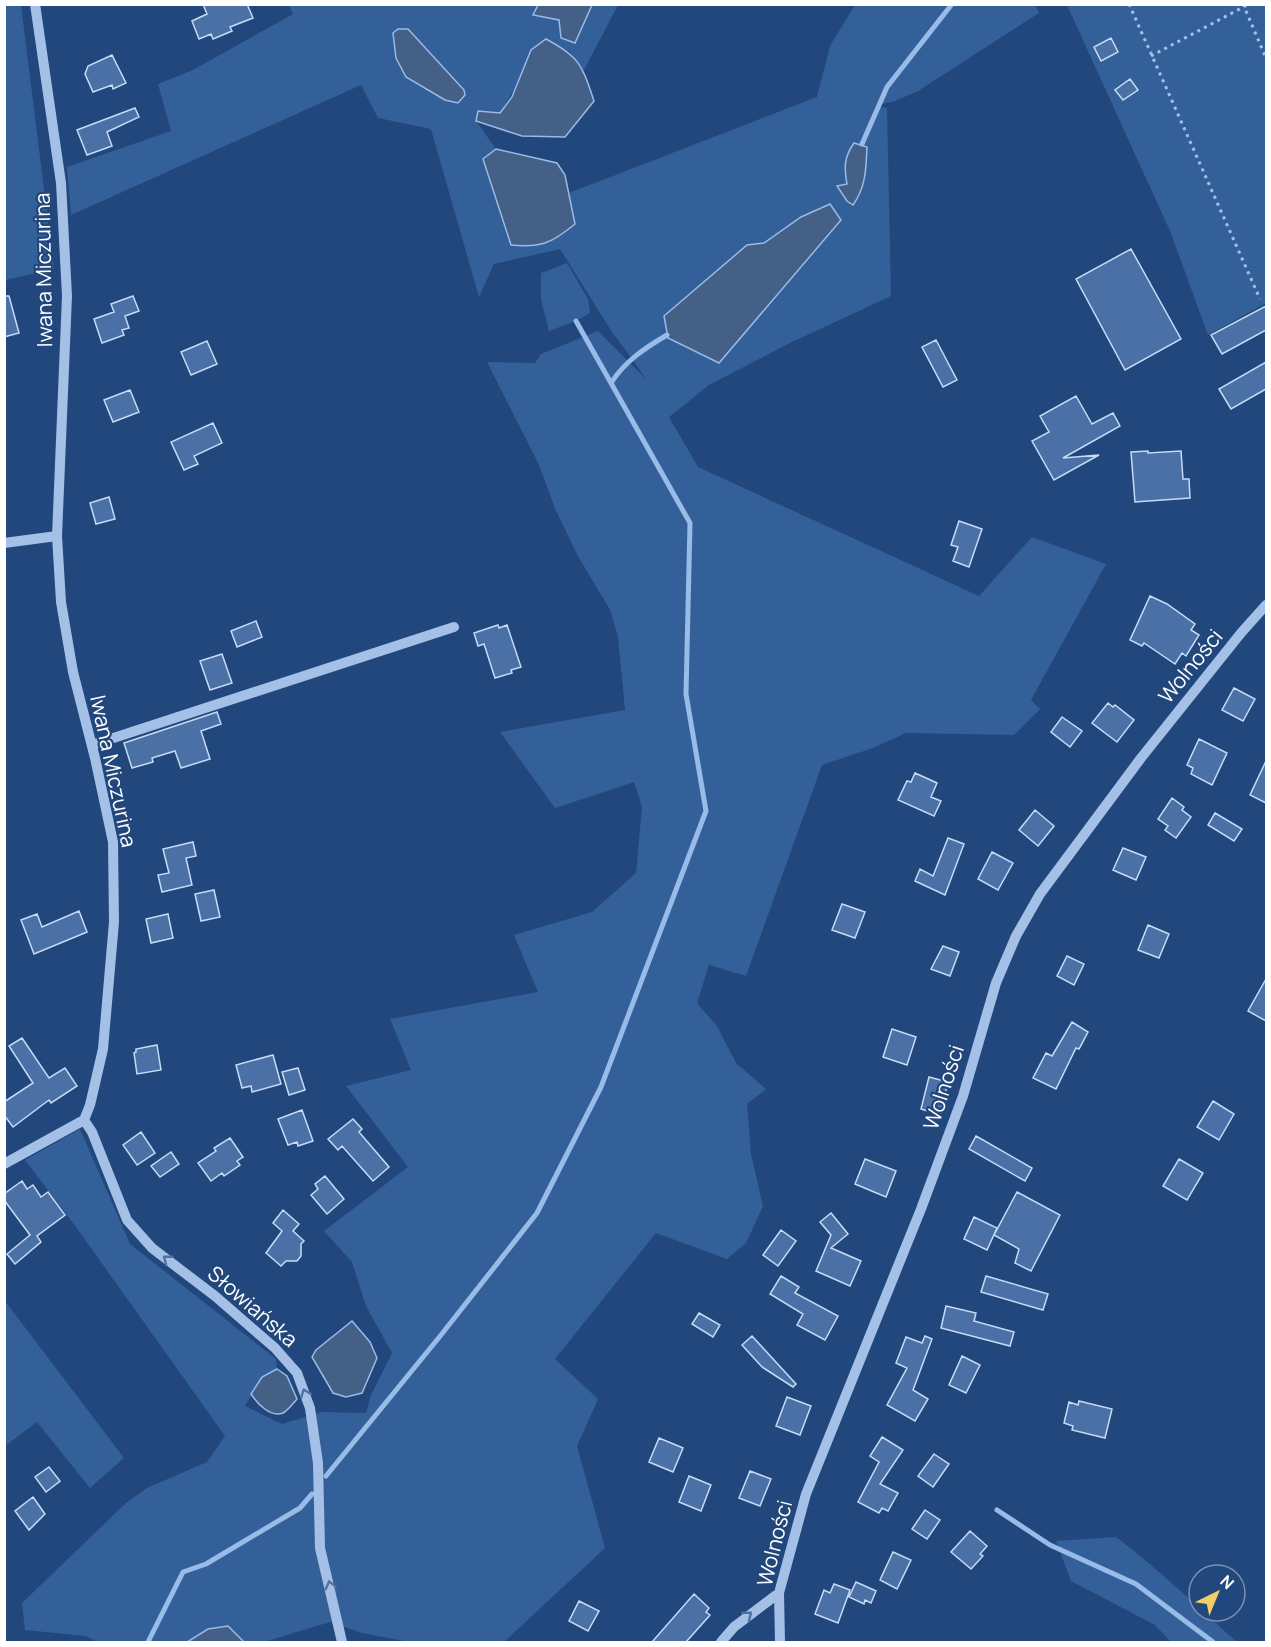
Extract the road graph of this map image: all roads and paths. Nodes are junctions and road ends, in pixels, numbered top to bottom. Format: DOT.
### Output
graph roads {
  1 [pos="34,4"];
  2 [pos="1129,4"];
  3 [pos="1245,5"];
  4 [pos="1151,56"];
  5 [pos="1266,58"];
  6 [pos="1260,299"];
  7 [pos="57,536"];
  8 [pos="4,543"];
  9 [pos="1266,605"];
  10 [pos="454,627"];
  11 [pos="92,745"];
  12 [pos="84,1120"];
  13 [pos="4,1164"];
  14 [pos="779,1593"];
  15 [pos="342,1642"];
  16 [pos="721,1642"];
  17 [pos="780,1642"];
  1 -- 7 [label="street, Iwana Miczurina"];
  2 -- 4 [label="path"];
  3 -- 4 [label="path"];
  3 -- 5 [label="path"];
  4 -- 6 [label="path"];
  7 -- 8 [label="street"];
  7 -- 11 [label="street, Iwana Miczurina"];
  9 -- 14 [label="street, Wolności"];
  10 -- 11 [label="street"];
  11 -- 12 [label="street, Iwana Miczurina"];
  12 -- 13 [label="street"];
  15 -- 12 [label="street, Słowiańska, one-way"];
  16 -- 14 [label="street, one-way"];
  14 -- 17 [label="street, Wolności"];
}
